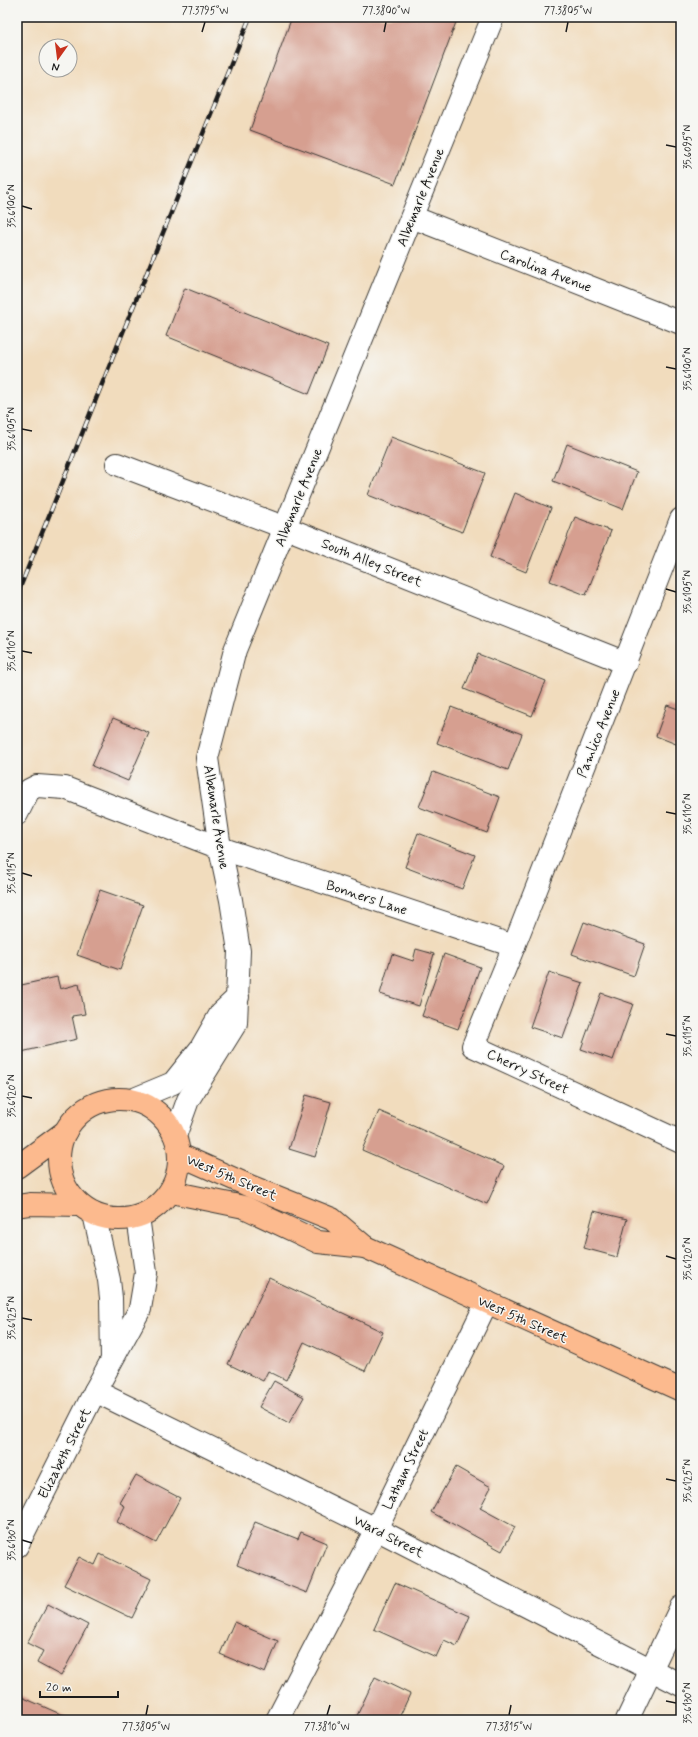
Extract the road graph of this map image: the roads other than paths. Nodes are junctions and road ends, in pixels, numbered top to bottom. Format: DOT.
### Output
graph roads {
  1 [pos="493,17"];
  2 [pos="412,217"];
  3 [pos="681,323"];
  4 [pos="117,464"];
  5 [pos="681,519"];
  6 [pos="286,528"];
  7 [pos="626,663"];
  8 [pos="17,814"];
  9 [pos="220,848"];
  10 [pos="514,946"];
  11 [pos="238,997"];
  12 [pos="132,1100"];
  13 [pos="66,1130"];
  14 [pos="681,1142"];
  15 [pos="178,1146"];
  16 [pos="17,1167"];
  17 [pos="171,1192"];
  18 [pos="17,1206"];
  19 [pos="87,1210"];
  20 [pos="138,1217"];
  21 [pos="365,1247"];
  22 [pos="487,1302"];
  23 [pos="112,1360"];
  24 [pos="681,1390"];
  25 [pos="95,1391"];
  26 [pos="376,1529"];
  27 [pos="17,1546"];
  28 [pos="681,1607"];
  29 [pos="651,1670"];
  30 [pos="681,1685"];
  31 [pos="277,1720"];
  32 [pos="627,1720"];
  1 -- 2 [label="street, Albemarle Avenue"];
  2 -- 3 [label="street, Carolina Avenue"];
  2 -- 6 [label="street, Albemarle Avenue"];
  4 -- 6 [label="street, South Alley Street"];
  5 -- 7 [label="street, Pamlico Avenue"];
  6 -- 7 [label="street, South Alley Street"];
  6 -- 9 [label="street, Albemarle Avenue"];
  7 -- 10 [label="street, Pamlico Avenue"];
  8 -- 9 [label="street, Bonners Lane"];
  9 -- 10 [label="street, Bonners Lane"];
  9 -- 11 [label="street, Albemarle Avenue"];
  10 -- 14 [label="street, Cherry Street"];
  11 -- 12 [label="street"];
  11 -- 15 [label="street, Albemarle Avenue"];
  12 -- 13 [label="main road"];
  12 -- 15 [label="main road"];
  13 -- 16 [label="main road"];
  13 -- 19 [label="main road"];
  15 -- 17 [label="main road"];
  15 -- 21 [label="main road, West 5th Street"];
  17 -- 20 [label="main road"];
  17 -- 21 [label="main road, West 5th Street"];
  18 -- 19 [label="main road"];
  19 -- 20 [label="main road"];
  19 -- 23 [label="street, Elizabeth Street"];
  20 -- 23 [label="street, Elizabeth Street"];
  21 -- 22 [label="main road, West 5th Street"];
  22 -- 24 [label="main road, West 5th Street"];
  22 -- 26 [label="street, Latham Street"];
  23 -- 25 [label="street, Elizabeth Street"];
  25 -- 26 [label="street, Ward Street"];
  25 -- 27 [label="street, Elizabeth Street"];
  26 -- 29 [label="street, Ward Street"];
  26 -- 31 [label="street, Latham Street"];
  28 -- 29 [label="street"];
  29 -- 30 [label="street, Ward Street"];
  29 -- 32 [label="street"];
}
